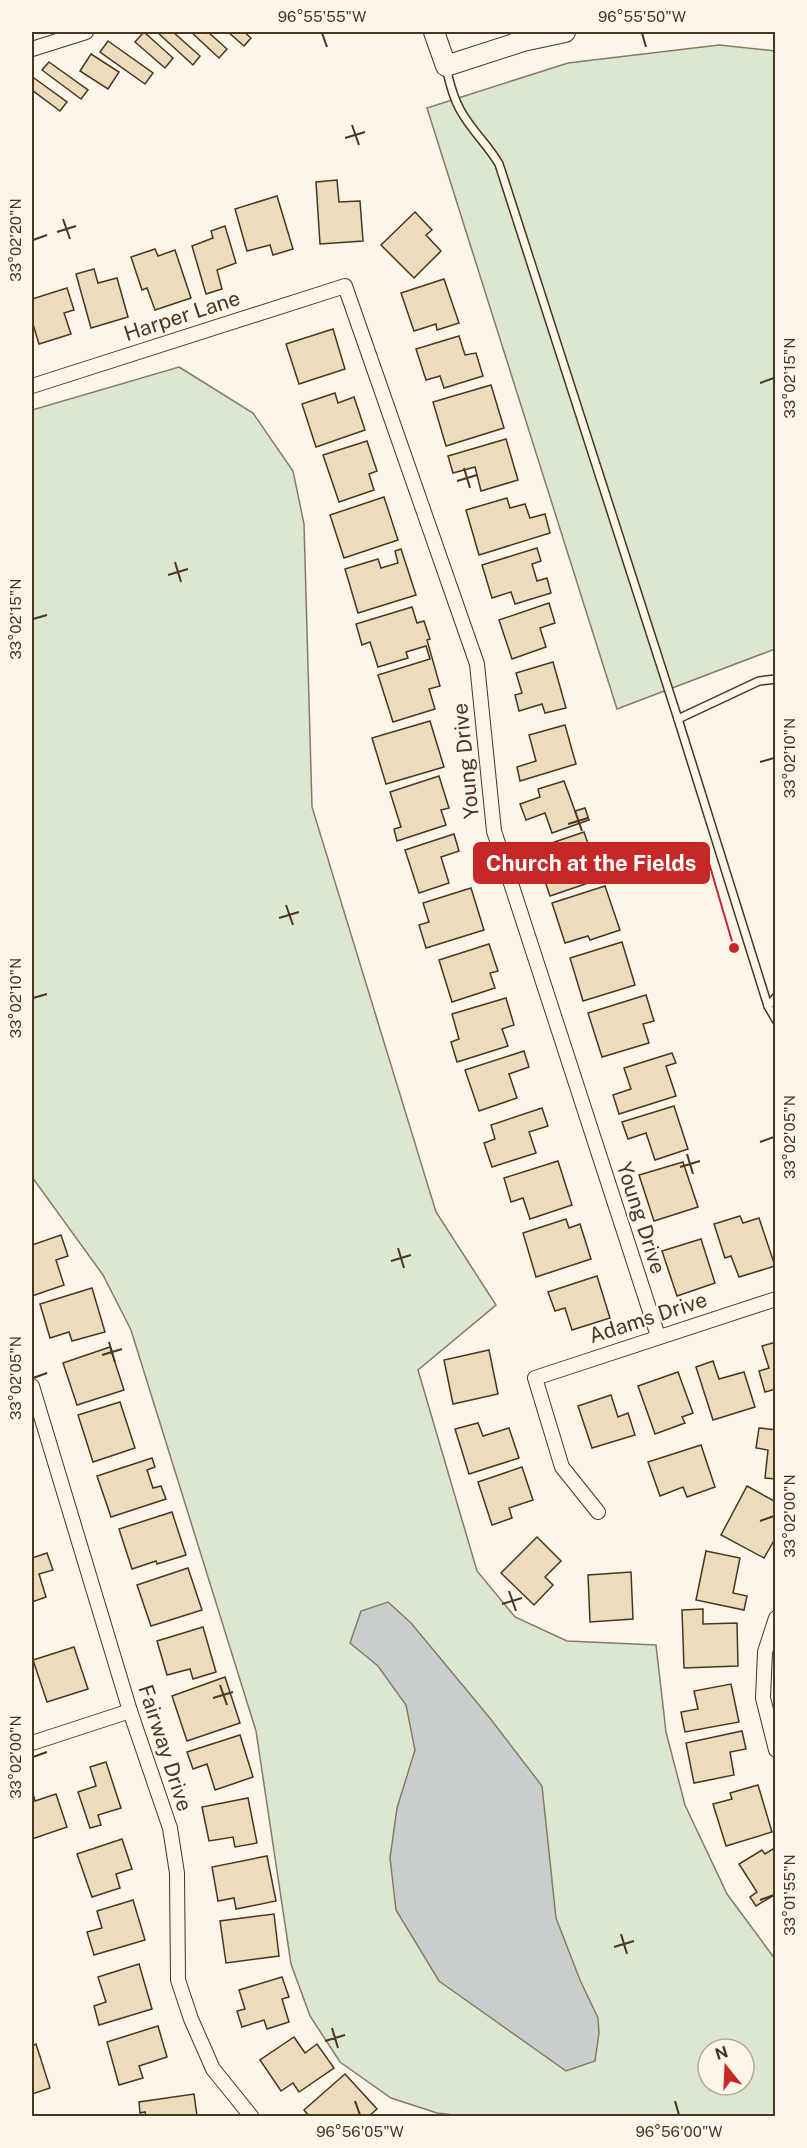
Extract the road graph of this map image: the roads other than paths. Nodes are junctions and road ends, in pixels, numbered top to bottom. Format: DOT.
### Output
graph roads {
  1 [pos="86,32"];
  2 [pos="434,32"];
  3 [pos="565,32"];
  4 [pos="32,49"];
  5 [pos="446,66"];
  6 [pos="345,286"];
  7 [pos="32,386"];
  8 [pos="774,678"];
  9 [pos="678,719"];
  10 [pos="776,997"];
  11 [pos="768,1006"];
  12 [pos="776,1020"];
  13 [pos="776,1299"];
  14 [pos="658,1336"];
  15 [pos="32,1386"];
  16 [pos="598,1512"];
  17 [pos="776,1618"];
  18 [pos="769,1698"];
  19 [pos="130,1711"];
  20 [pos="32,1743"];
  21 [pos="776,1750"];
  22 [pos="251,2116"];
  1 -- 4 [label="street"];
  2 -- 5 [label="street"];
  3 -- 5 [label="street"];
  5 -- 9 [label="lane"];
  6 -- 7 [label="street, Harper Lane"];
  6 -- 14 [label="street, Young Drive"];
  8 -- 9 [label="lane"];
  9 -- 11 [label="lane"];
  10 -- 11 [label="lane"];
  11 -- 12 [label="lane"];
  13 -- 14 [label="street, Adams Drive"];
  14 -- 16 [label="street, Adams Drive"];
  15 -- 19 [label="street, Fairway Drive"];
  17 -- 18 [label="street"];
  18 -- 21 [label="street"];
  19 -- 20 [label="street"];
  19 -- 22 [label="street, Fairway Drive"];
}
